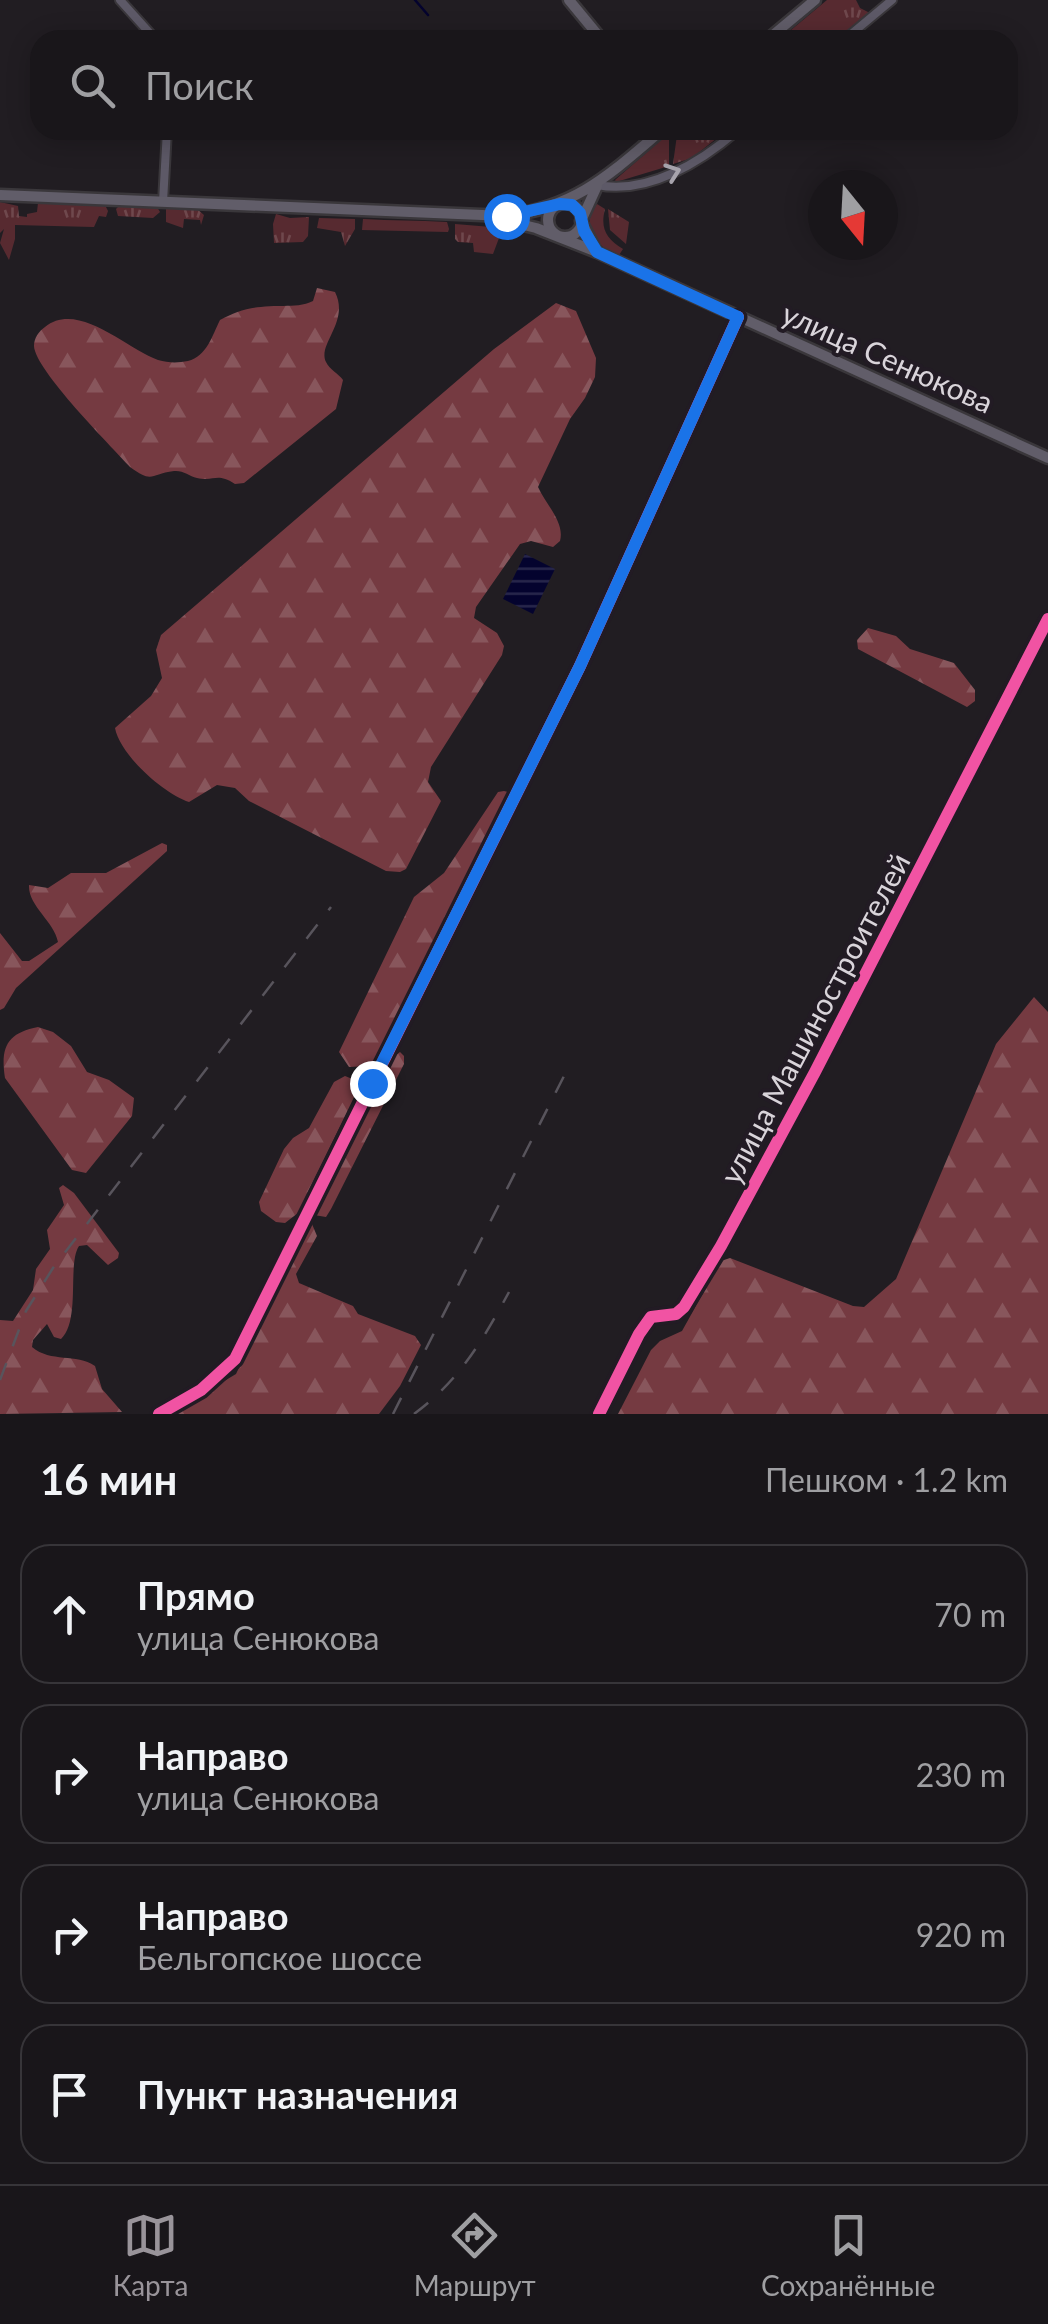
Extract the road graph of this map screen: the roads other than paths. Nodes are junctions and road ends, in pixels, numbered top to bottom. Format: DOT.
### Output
graph roads {
  1 [pos="120,0"];
  2 [pos="569,0"];
  3 [pos="814,0"];
  4 [pos="892,0"];
  5 [pos="147,30"];
  6 [pos="594,30"];
  7 [pos="780,30"];
  8 [pos="856,30"];
  9 [pos="166,140"];
  10 [pos="650,140"];
  11 [pos="726,140"];
  12 [pos="598,185"];
  13 [pos="0,195"];
  14 [pos="163,202"];
  15 [pos="560,204"];
  16 [pos="488,217"];
  17 [pos="581,221"];
  18 [pos="559,236"];
  19 [pos="597,252"];
  20 [pos="738,317"];
  21 [pos="1048,458"];
  22 [pos="1048,619"];
  23 [pos="158,1414"];
  24 [pos="599,1414"];
  1 -- 5 [label="street"];
  2 -- 6 [label="main road"];
  3 -- 7 [label="main road"];
  4 -- 8 [label="street"];
  9 -- 14 [label="street"];
  10 -- 12 [label="main road"];
  12 -- 11 [label="street, one-way"];
  12 -- 15 [label="main road, улица Сенюкова"];
  12 -- 17 [label="main road"];
  13 -- 14 [label="main road, улица Сенюкова"];
  14 -- 16 [label="main road, улица Сенюкова"];
  15 -- 16 [label="main road, улица Сенюкова"];
  15 -- 17 [label="main road"];
  15 -- 18 [label="main road"];
  16 -- 18 [label="main road, улица Сенюкова"];
  17 -- 18 [label="main road"];
  17 -- 19 [label="main road"];
  18 -- 19 [label="main road, улица Сенюкова"];
  19 -- 20 [label="main road, улица Сенюкова"];
  20 -- 21 [label="main road, улица Сенюкова"];
  20 -- 23 [label="main road"];
  22 -- 24 [label="street, улица Машиностроителей"];
}
